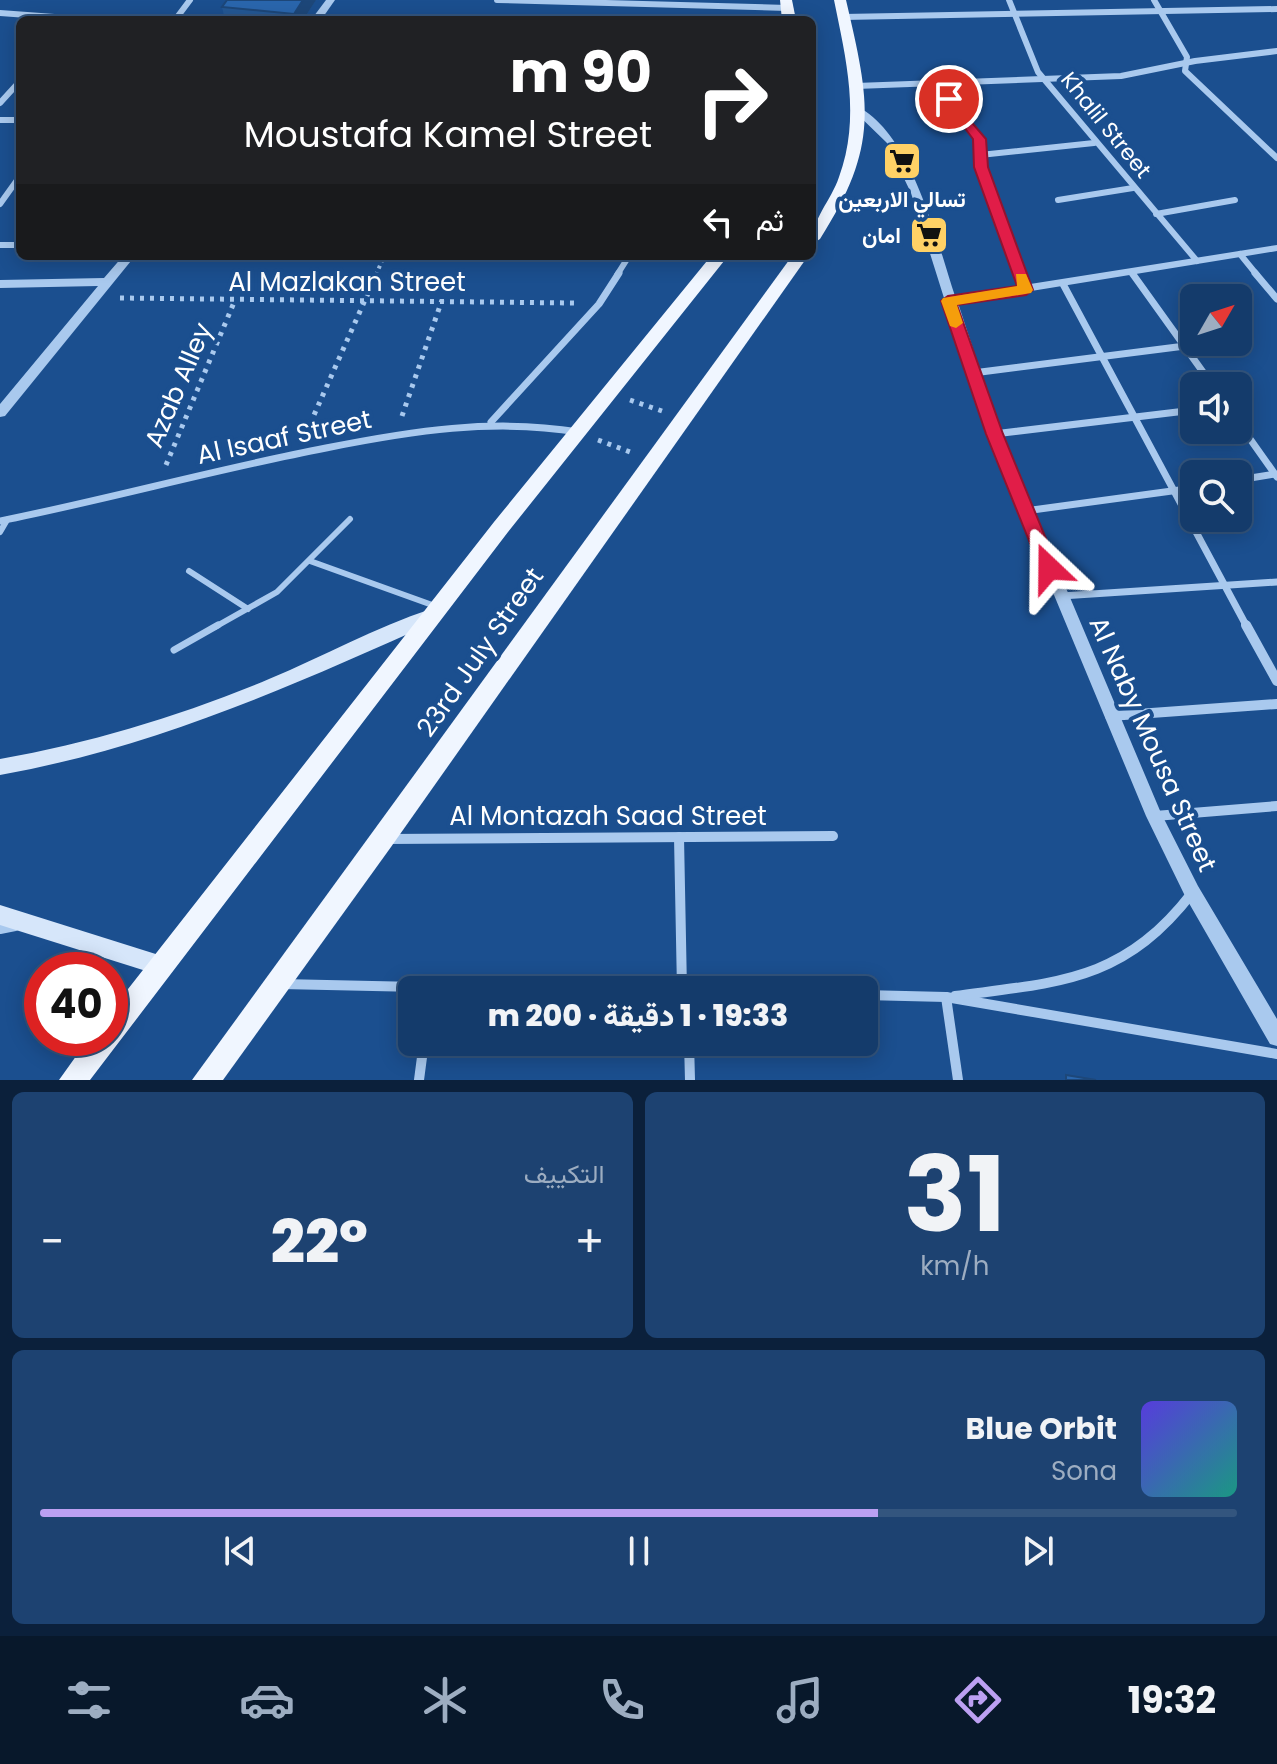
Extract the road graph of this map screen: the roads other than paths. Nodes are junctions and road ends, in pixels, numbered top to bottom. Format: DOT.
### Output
graph roads {
  1 [pos="497,0"];
  2 [pos="840,0"];
  3 [pos="1009,0"];
  4 [pos="1154,0"];
  5 [pos="1272,0"];
  6 [pos="651,2"];
  7 [pos="1277,7"];
  8 [pos="787,9"];
  9 [pos="1160,11"];
  10 [pos="0,13"];
  11 [pos="1015,13"];
  12 [pos="39,16"];
  13 [pos="843,17"];
  14 [pos="1276,53"];
  15 [pos="1187,62"];
  16 [pos="1042,77"];
  17 [pos="936,82"];
  18 [pos="16,85"];
  19 [pos="856,86"];
  20 [pos="0,103"];
  21 [pos="858,110"];
  22 [pos="1094,143"];
  23 [pos="980,155"];
  24 [pos="1277,158"];
  25 [pos="16,182"];
  26 [pos="1133,188"];
  27 [pos="1058,200"];
  28 [pos="1235,200"];
  29 [pos="0,204"];
  30 [pos="1156,214"];
  31 [pos="816,233"];
  32 [pos="1277,248"];
  33 [pos="1240,254"];
  34 [pos="126,260"];
  35 [pos="626,260"];
  36 [pos="717,260"];
  37 [pos="797,260"];
  38 [pos="1197,261"];
  39 [pos="1132,272"];
  40 [pos="107,282"];
  41 [pos="0,284"];
  42 [pos="1063,284"];
  43 [pos="1026,290"];
  44 [pos="1277,299"];
  45 [pos="948,301"];
  46 [pos="1180,339"];
  47 [pos="1180,347"];
  48 [pos="1100,357"];
  49 [pos="973,373"];
  50 [pos="1180,412"];
  51 [pos="0,413"];
  52 [pos="1133,418"];
  53 [pos="491,422"];
  54 [pos="579,432"];
  55 [pos="994,434"];
  56 [pos="1252,442"];
  57 [pos="1276,476"];
  58 [pos="1252,479"];
  59 [pos="1180,490"];
  60 [pos="1171,491"];
  61 [pos="1025,511"];
  62 [pos="350,519"];
  63 [pos="4,520"];
  64 [pos="0,532"];
  65 [pos="310,561"];
  66 [pos="189,571"];
  67 [pos="1277,582"];
  68 [pos="1224,586"];
  69 [pos="1061,596"];
  70 [pos="248,609"];
  71 [pos="435,612"];
  72 [pos="174,650"];
  73 [pos="1277,681"];
  74 [pos="1277,704"];
  75 [pos="1110,716"];
  76 [pos="0,767"];
  77 [pos="1277,806"];
  78 [pos="1154,816"];
  79 [pos="833,836"];
  80 [pos="679,837"];
  81 [pos="383,839"];
  82 [pos="1192,892"];
  83 [pos="0,915"];
  84 [pos="28,924"];
  85 [pos="0,929"];
  86 [pos="162,966"];
  87 [pos="682,976"];
  88 [pos="276,984"];
  89 [pos="398,988"];
  90 [pos="878,995"];
  91 [pos="946,997"];
  92 [pos="128,1010"];
  93 [pos="1277,1037"];
  94 [pos="1277,1054"];
  95 [pos="92,1056"];
  96 [pos="422,1056"];
  97 [pos="689,1056"];
  98 [pos="73,1080"];
  99 [pos="206,1080"];
  100 [pos="419,1080"];
  101 [pos="690,1080"];
  102 [pos="958,1080"];
  1 -- 6 [label="street"];
  2 -- 13 [label="main road"];
  3 -- 11 [label="street, Khalil Street"];
  4 -- 9 [label="street"];
  5 -- 7 [label="street"];
  6 -- 8 [label="street"];
  7 -- 9 [label="street"];
  9 -- 11 [label="street"];
  9 -- 15 [label="street"];
  10 -- 12 [label="street"];
  11 -- 13 [label="street"];
  11 -- 16 [label="street, Khalil Street"];
  13 -- 19 [label="main road"];
  14 -- 15 [label="street"];
  15 -- 16 [label="street"];
  15 -- 24 [label="street"];
  16 -- 17 [label="street"];
  16 -- 22 [label="street, Khalil Street"];
  17 -- 19 [label="street"];
  17 -- 23 [label="street"];
  18 -- 20 [label="street"];
  19 -- 21 [label="main road"];
  21 -- 31 [label="main road"];
  21 -- 45 [label="street, Al Naby Mousa Street"];
  22 -- 23 [label="street"];
  22 -- 26 [label="street, Khalil Street"];
  23 -- 43 [label="street"];
  25 -- 29 [label="street"];
  26 -- 27 [label="street"];
  26 -- 30 [label="street, Khalil Street"];
  28 -- 30 [label="street"];
  30 -- 38 [label="street, Khalil Street"];
  32 -- 33 [label="street"];
  33 -- 38 [label="street"];
  33 -- 44 [label="street"];
  34 -- 40 [label="street"];
  35 -- 53 [label="street"];
  36 -- 54 [label="main road"];
  37 -- 81 [label="main road, 23rd July Street"];
  38 -- 39 [label="street"];
  39 -- 42 [label="street"];
  39 -- 46 [label="street"];
  40 -- 41 [label="street"];
  40 -- 51 [label="street"];
  42 -- 43 [label="street"];
  42 -- 48 [label="street"];
  43 -- 45 [label="street"];
  45 -- 49 [label="street, Al Naby Mousa Street"];
  47 -- 48 [label="street"];
  48 -- 49 [label="street"];
  48 -- 52 [label="street"];
  49 -- 55 [label="street, Al Naby Mousa Street"];
  50 -- 52 [label="street"];
  52 -- 55 [label="street"];
  52 -- 60 [label="street"];
  53 -- 54 [label="street, Al Isaaf Street"];
  53 -- 63 [label="street, Al Isaaf Street"];
  54 -- 71 [label="main road"];
  55 -- 61 [label="street, Al Naby Mousa Street"];
  56 -- 57 [label="street"];
  57 -- 58 [label="street"];
  59 -- 60 [label="street"];
  60 -- 61 [label="street"];
  60 -- 68 [label="street"];
  61 -- 69 [label="street, Al Naby Mousa Street"];
  62 -- 65 [label="lane"];
  63 -- 64 [label="lane"];
  65 -- 70 [label="lane"];
  65 -- 71 [label="lane"];
  66 -- 70 [label="lane"];
  67 -- 68 [label="street"];
  68 -- 69 [label="street"];
  68 -- 73 [label="street"];
  69 -- 75 [label="street, Al Naby Mousa Street"];
  70 -- 72 [label="lane"];
  71 -- 76 [label="main road"];
  71 -- 86 [label="main road"];
  74 -- 75 [label="street"];
  75 -- 78 [label="street, Al Naby Mousa Street"];
  77 -- 78 [label="street"];
  78 -- 82 [label="street, Al Naby Mousa Street"];
  79 -- 80 [label="street, Al Montazah Saad Street"];
  80 -- 81 [label="street, Al Montazah Saad Street"];
  80 -- 87 [label="street"];
  81 -- 88 [label="main road, 23rd July Street"];
  82 -- 91 [label="street"];
  82 -- 93 [label="street, Al Naby Mousa Street"];
  83 -- 84 [label="main road"];
  84 -- 85 [label="street"];
  84 -- 86 [label="main road"];
  86 -- 92 [label="main road"];
  88 -- 89 [label="street"];
  88 -- 99 [label="main road, 23rd July Street"];
  90 -- 91 [label="street"];
  91 -- 94 [label="street"];
  91 -- 102 [label="street"];
  95 -- 98 [label="main road"];
  96 -- 100 [label="street"];
  97 -- 101 [label="street"];
}
